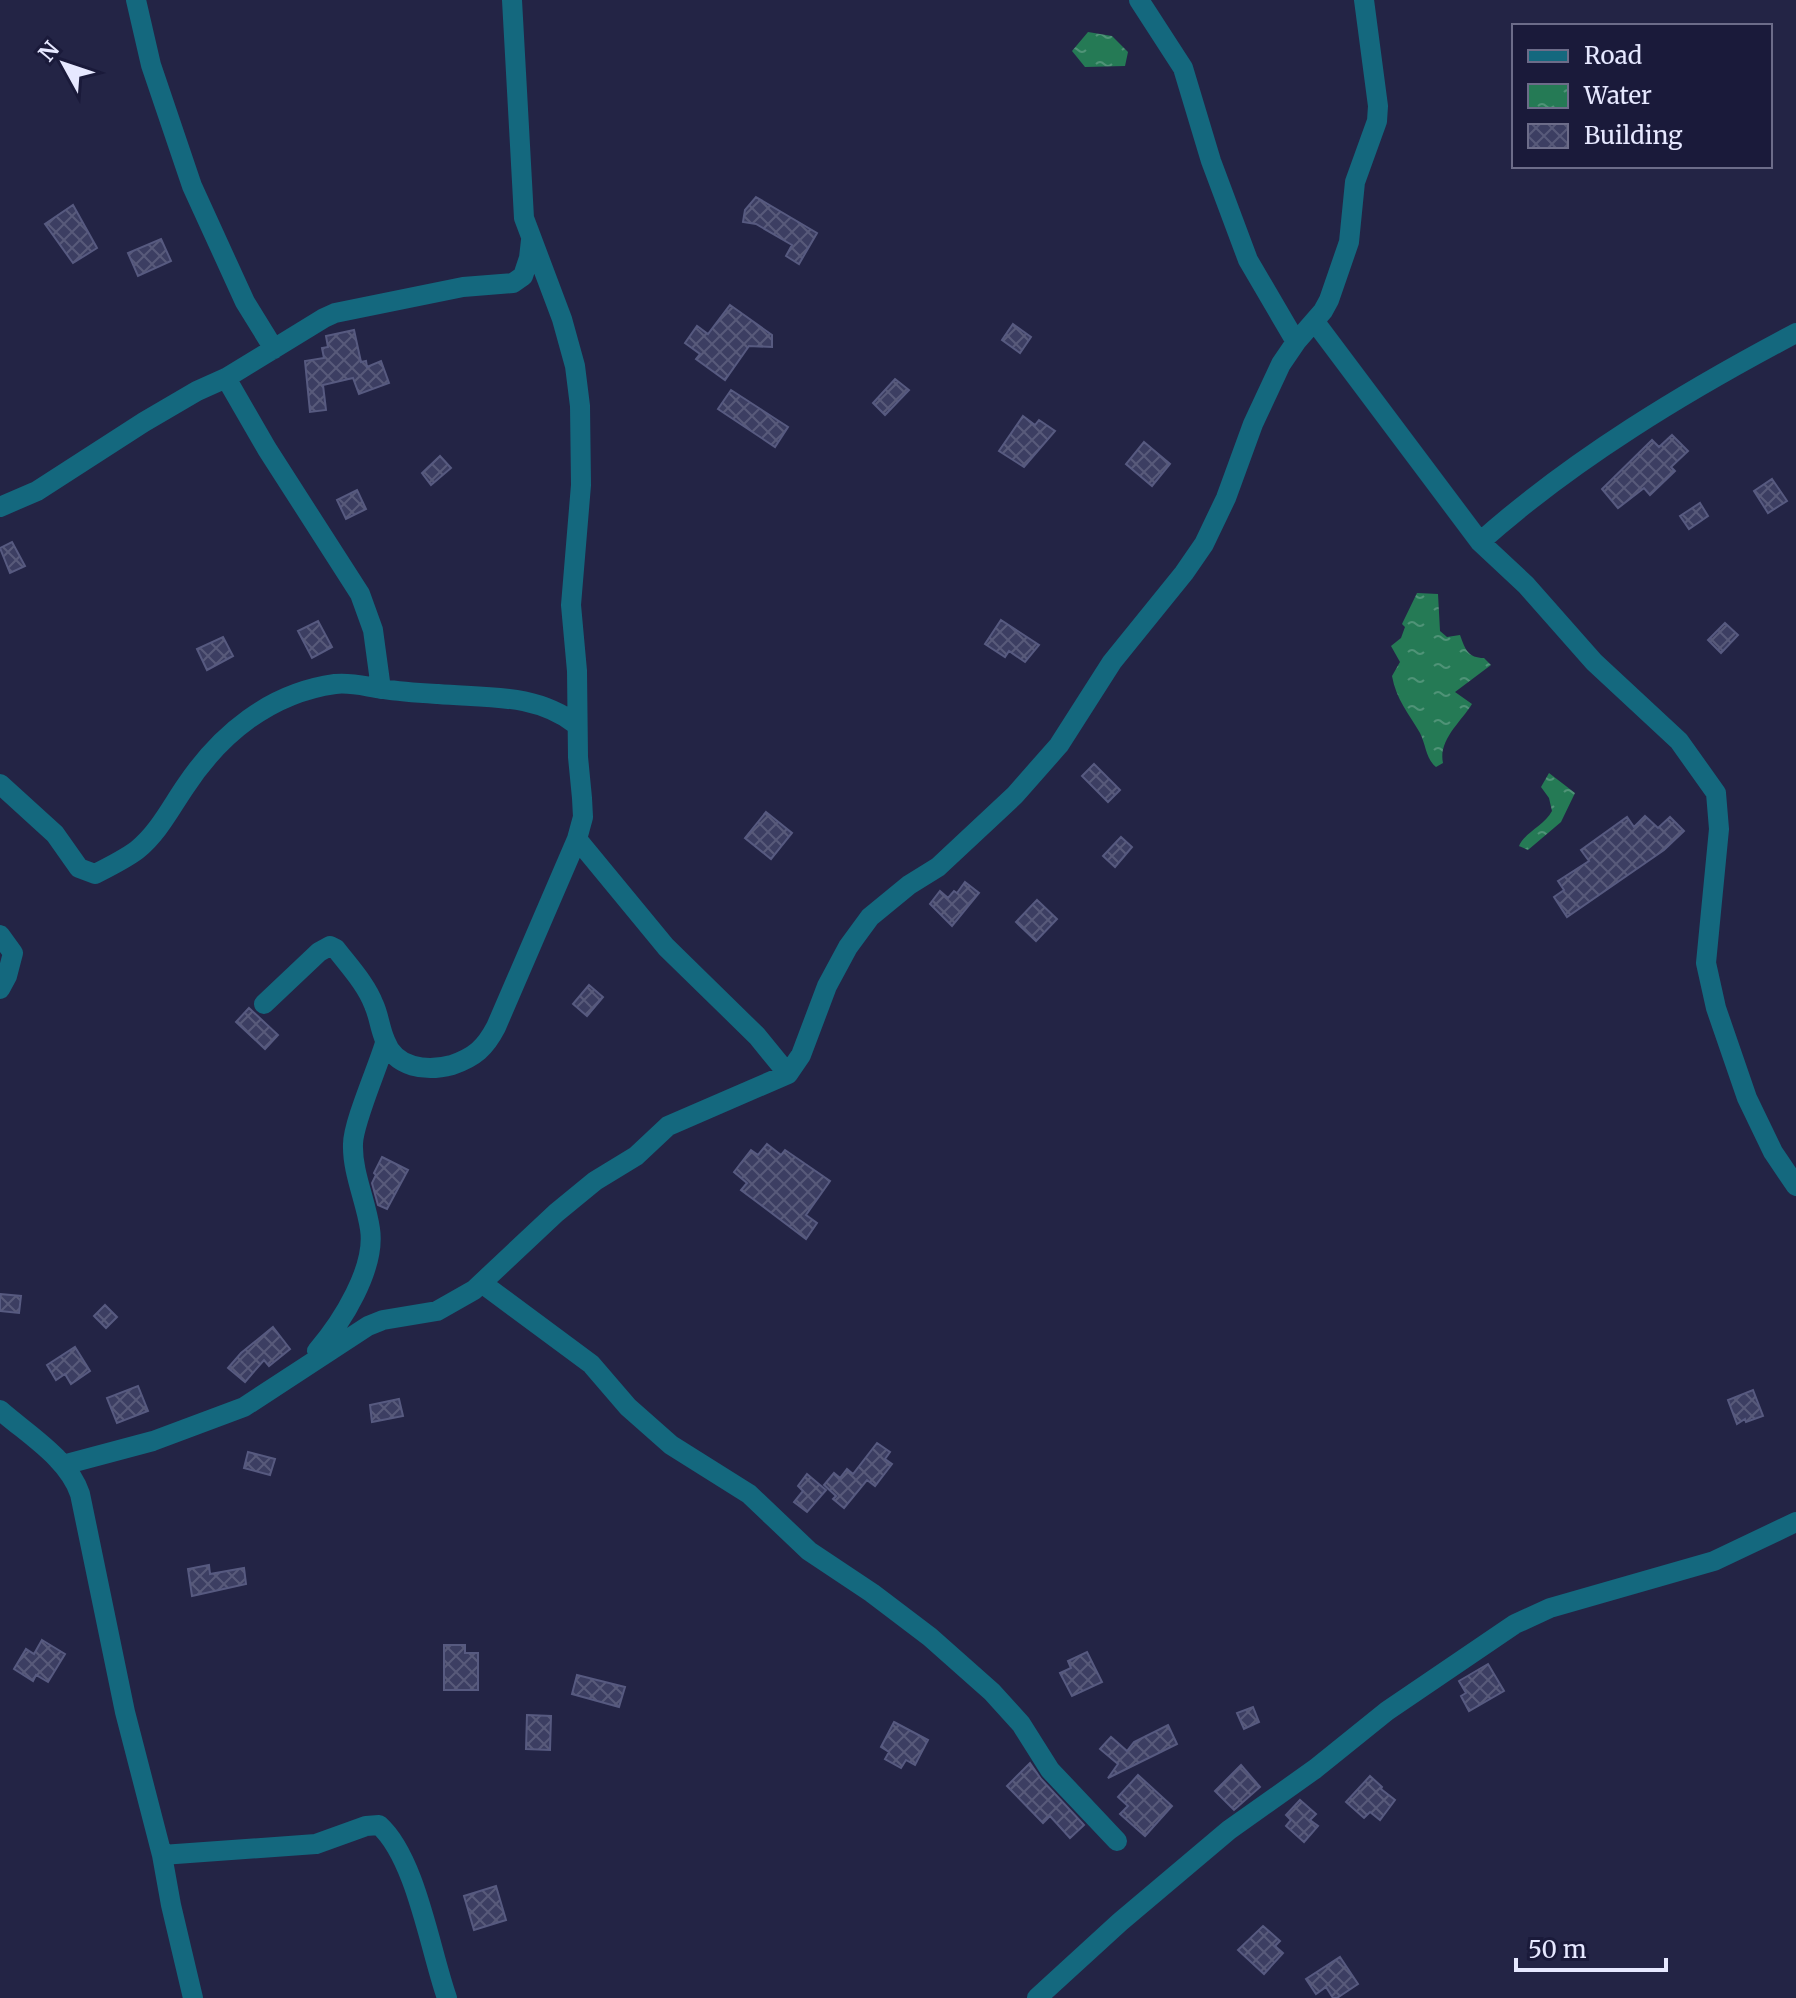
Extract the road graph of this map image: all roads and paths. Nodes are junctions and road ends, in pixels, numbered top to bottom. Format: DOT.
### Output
graph roads {
  1 [pos="136,0"];
  2 [pos="512,0"];
  3 [pos="1139,0"];
  4 [pos="1364,0"];
  5 [pos="531,240"];
  6 [pos="1315,322"];
  7 [pos="1796,333"];
  8 [pos="1296,342"];
  9 [pos="274,349"];
  10 [pos="226,378"];
  11 [pos="0,507"];
  12 [pos="1480,542"];
  13 [pos="381,689"];
  14 [pos="577,725"];
  15 [pos="0,784"];
  16 [pos="577,839"];
  17 [pos="0,935"];
  18 [pos="0,989"];
  19 [pos="264,1004"];
  20 [pos="385,1043"];
  21 [pos="788,1074"];
  22 [pos="1796,1186"];
  23 [pos="483,1284"];
  24 [pos="304,1366"];
  25 [pos="0,1410"];
  26 [pos="63,1465"];
  27 [pos="1796,1522"];
  28 [pos="1117,1841"];
  29 [pos="162,1855"];
  30 [pos="193,1998"];
  31 [pos="447,1998"];
  32 [pos="1037,1998"];
  1 -- 9 [label="street"];
  2 -- 5 [label="street"];
  3 -- 8 [label="street"];
  4 -- 6 [label="street"];
  5 -- 9 [label="street"];
  5 -- 14 [label="street"];
  6 -- 8 [label="street"];
  6 -- 12 [label="street"];
  7 -- 12 [label="street"];
  8 -- 21 [label="street"];
  9 -- 10 [label="street"];
  10 -- 11 [label="street"];
  10 -- 13 [label="street"];
  12 -- 22 [label="street"];
  13 -- 14 [label="street"];
  13 -- 15 [label="street"];
  14 -- 16 [label="street"];
  16 -- 20 [label="street"];
  16 -- 21 [label="street"];
  17 -- 18 [label="street"];
  19 -- 20 [label="street"];
  20 -- 24 [label="street"];
  21 -- 23 [label="street"];
  23 -- 24 [label="street"];
  23 -- 28 [label="street"];
  24 -- 26 [label="street"];
  25 -- 26 [label="street"];
  26 -- 29 [label="street"];
  27 -- 32 [label="street"];
  29 -- 30 [label="street"];
  29 -- 31 [label="street"];
}
